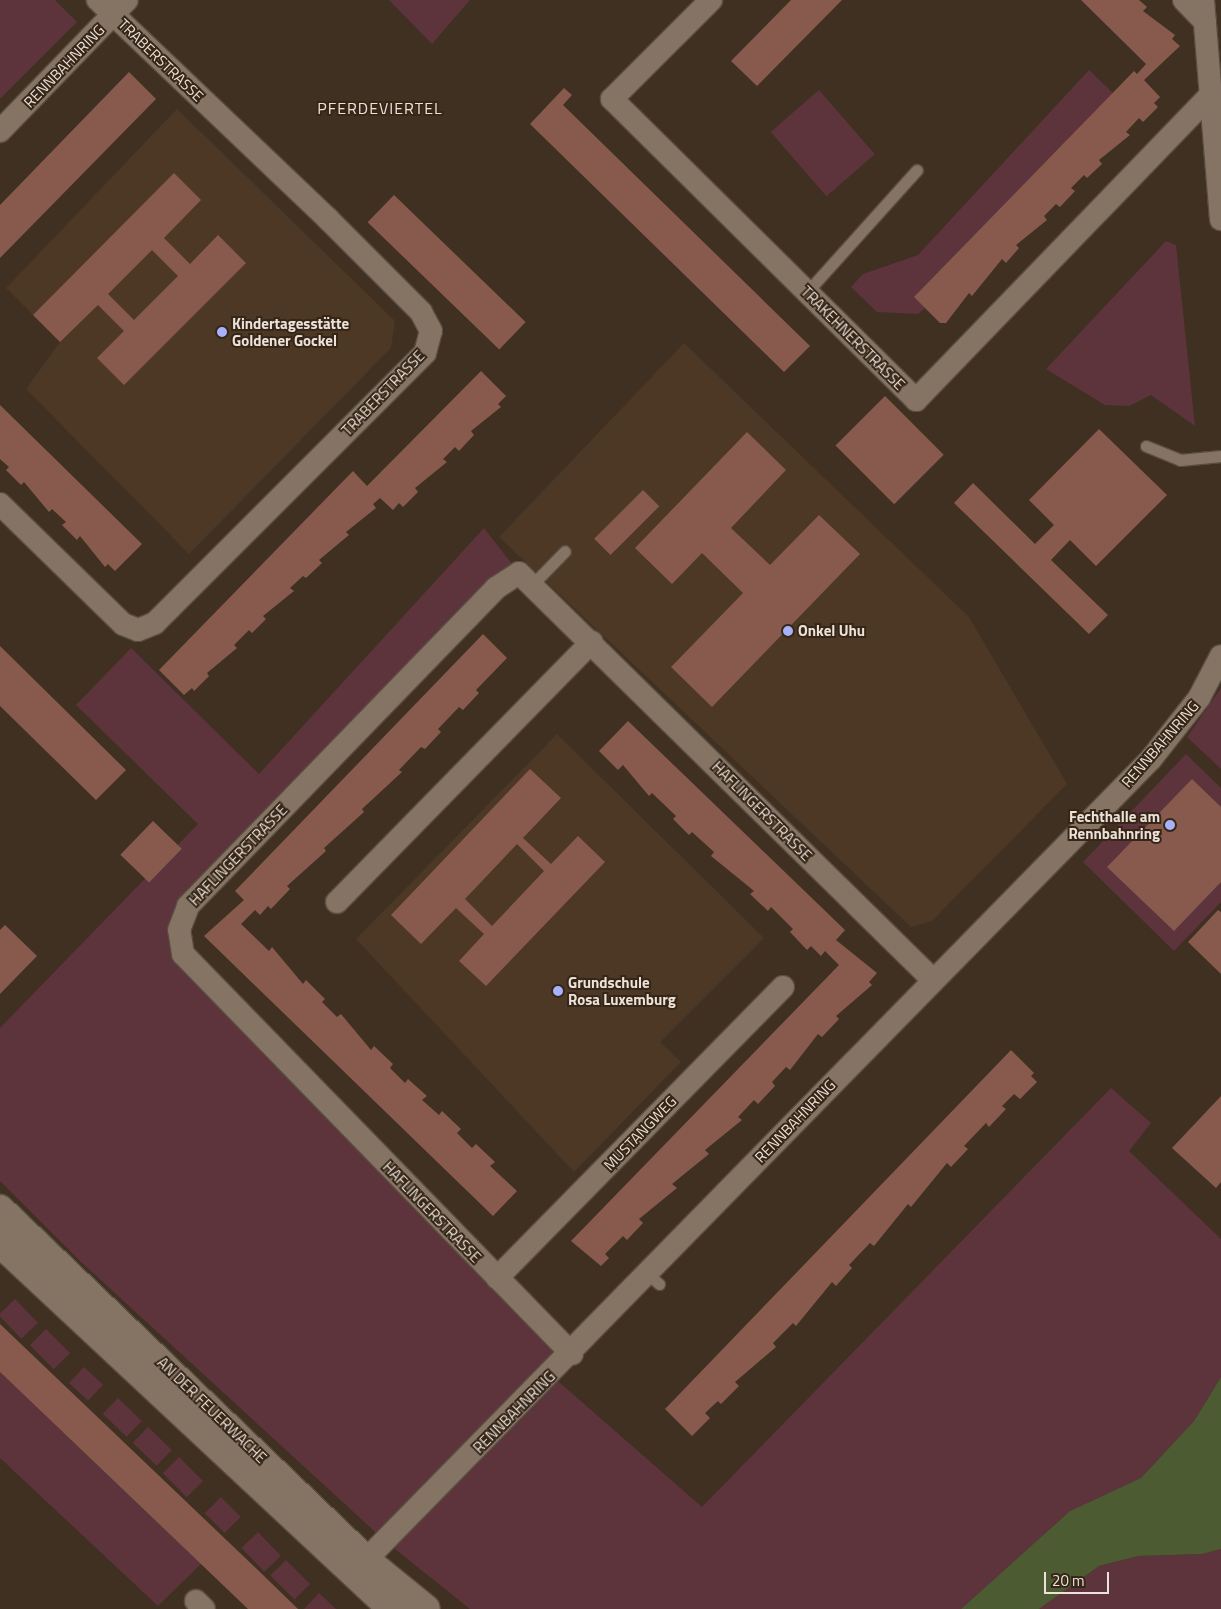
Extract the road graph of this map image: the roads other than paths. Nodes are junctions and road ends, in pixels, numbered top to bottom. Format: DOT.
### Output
graph roads {
  1 [pos="711,0"];
  2 [pos="1184,0"];
  3 [pos="113,5"];
  4 [pos="1204,11"];
  5 [pos="1213,102"];
  6 [pos="0,131"];
  7 [pos="917,170"];
  8 [pos="1221,219"];
  9 [pos="807,292"];
  10 [pos="1146,446"];
  11 [pos="1221,456"];
  12 [pos="0,504"];
  13 [pos="564,551"];
  14 [pos="532,585"];
  15 [pos="592,642"];
  16 [pos="1221,656"];
  17 [pos="337,902"];
  18 [pos="932,979"];
  19 [pos="783,987"];
  20 [pos="0,1209"];
  21 [pos="0,1243"];
  22 [pos="496,1278"];
  23 [pos="572,1354"];
  24 [pos="359,1567"];
  25 [pos="392,1609"];
  26 [pos="426,1609"];
  1 -- 9 [label="street, TRAKEHNERSTRASSE"];
  2 -- 4 [label="street"];
  3 -- 6 [label="street, RENNBAHNRING"];
  3 -- 12 [label="street, TRABERSTRASSE"];
  4 -- 5 [label="street"];
  5 -- 8 [label="street"];
  5 -- 9 [label="street, TRAKEHNERSTRASSE"];
  7 -- 9 [label="lane"];
  10 -- 11 [label="lane"];
  13 -- 14 [label="lane"];
  14 -- 15 [label="street, HAFLINGERSTRASSE"];
  14 -- 22 [label="street, HAFLINGERSTRASSE"];
  15 -- 17 [label="street"];
  15 -- 18 [label="street, HAFLINGERSTRASSE"];
  16 -- 18 [label="street, RENNBAHNRING"];
  18 -- 23 [label="street, RENNBAHNRING"];
  19 -- 22 [label="street, MUSTANGWEG"];
  20 -- 24 [label="street, AN DER FEUERWACHE"];
  21 -- 24 [label="street, AN DER FEUERWACHE"];
  22 -- 23 [label="street, HAFLINGERSTRASSE"];
  23 -- 24 [label="street, RENNBAHNRING"];
  24 -- 25 [label="street, AN DER FEUERWACHE"];
  24 -- 26 [label="street, AN DER FEUERWACHE"];
}
